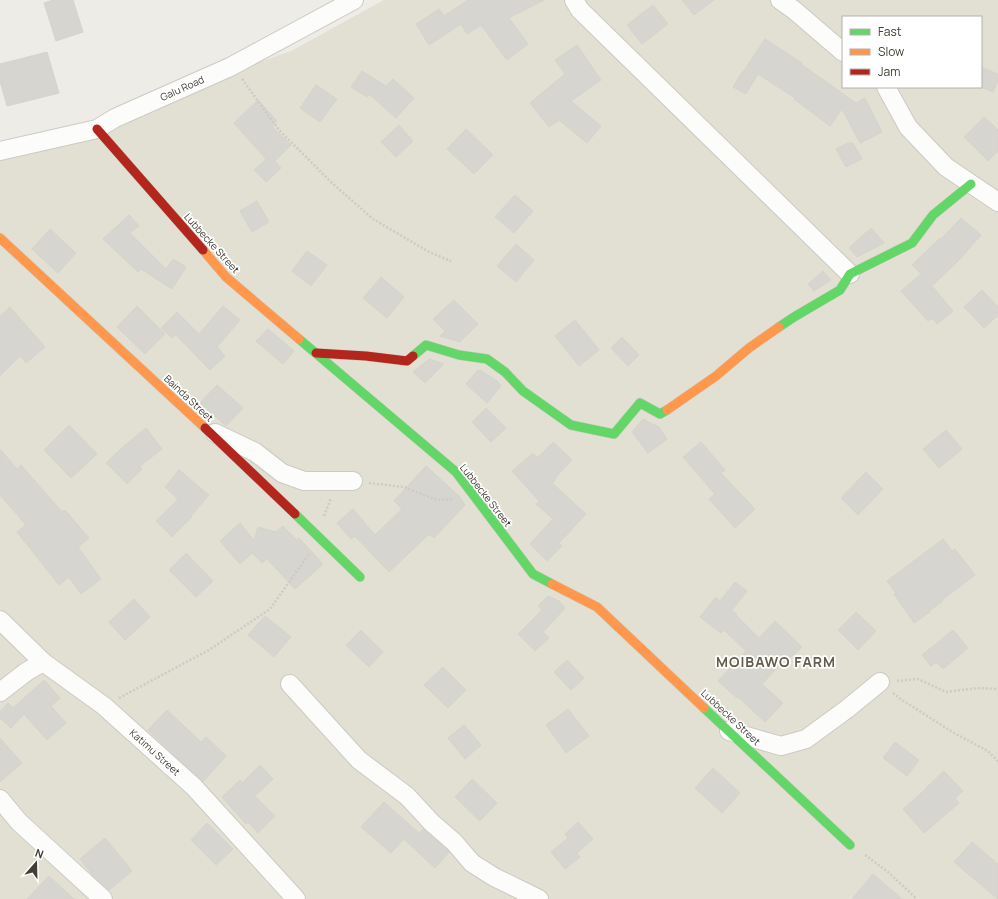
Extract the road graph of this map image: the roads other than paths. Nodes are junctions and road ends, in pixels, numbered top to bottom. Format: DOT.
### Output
graph roads {
  1 [pos="354,0"];
  2 [pos="574,0"];
  3 [pos="780,0"];
  4 [pos="842,51"];
  5 [pos="887,88"];
  6 [pos="97,129"];
  7 [pos="0,151"];
  8 [pos="971,184"];
  9 [pos="998,202"];
  10 [pos="0,238"];
  11 [pos="850,274"];
  12 [pos="316,353"];
  13 [pos="208,430"];
  14 [pos="353,480"];
  15 [pos="360,577"];
  16 [pos="0,620"];
  17 [pos="43,662"];
  18 [pos="880,682"];
  19 [pos="290,684"];
  20 [pos="0,692"];
  21 [pos="729,731"];
  22 [pos="0,799"];
  23 [pos="850,844"];
  24 [pos="103,899"];
  25 [pos="296,899"];
  26 [pos="539,899"];
  1 -- 6 [label="street, Galu Road"];
  2 -- 11 [label="street"];
  3 -- 4 [label="street"];
  5 -- 8 [label="street"];
  6 -- 7 [label="street, Galu Road"];
  6 -- 12 [label="street, Lubbecke Street"];
  8 -- 9 [label="street"];
  8 -- 11 [label="street"];
  10 -- 13 [label="street, Bainda Street"];
  11 -- 12 [label="street"];
  12 -- 21 [label="street, Lubbecke Street"];
  13 -- 14 [label="street"];
  13 -- 15 [label="street, Bainda Street"];
  16 -- 17 [label="street, Katimu Street"];
  17 -- 20 [label="street"];
  17 -- 25 [label="street, Katimu Street"];
  18 -- 21 [label="street"];
  19 -- 26 [label="street"];
  21 -- 23 [label="street, Lubbecke Street"];
  22 -- 24 [label="street"];
}
